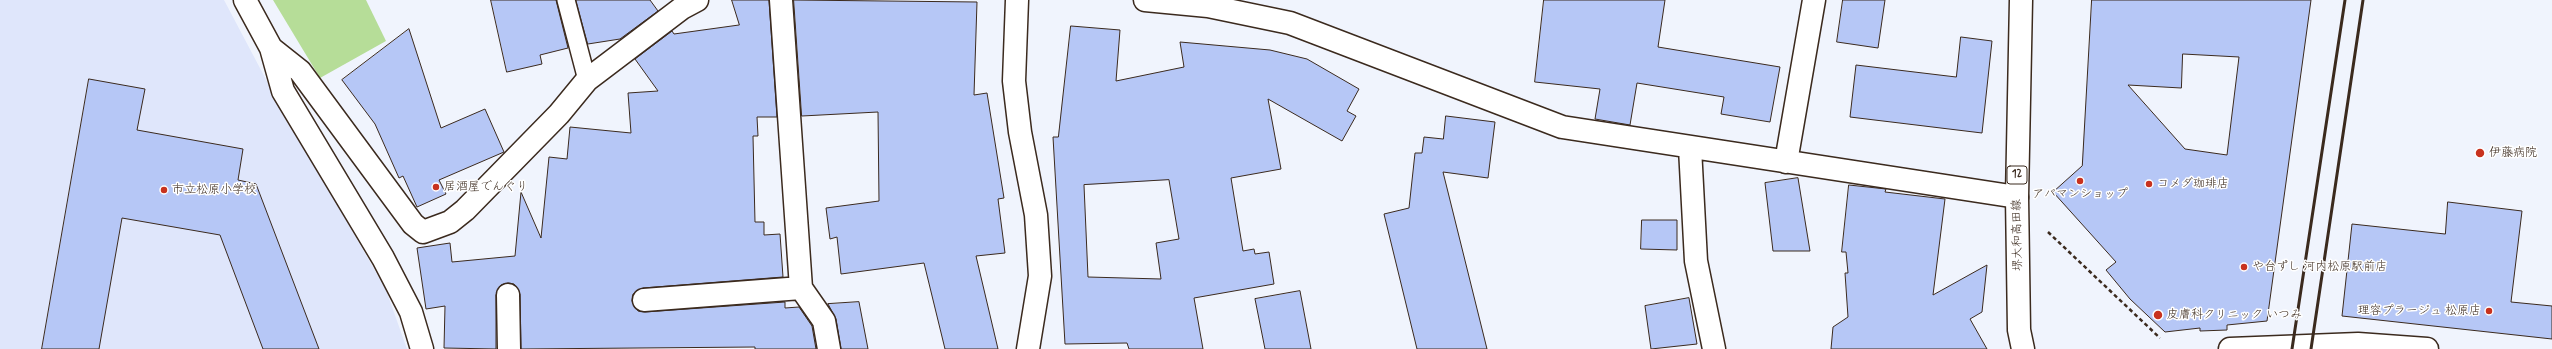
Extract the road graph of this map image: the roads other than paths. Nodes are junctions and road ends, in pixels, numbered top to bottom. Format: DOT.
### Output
graph roads {
  1 [pos="245,0"];
  2 [pos="566,0"];
  3 [pos="697,0"];
  4 [pos="781,0"];
  5 [pos="1017,0"];
  6 [pos="1145,0"];
  7 [pos="1814,0"];
  8 [pos="2021,0"];
  9 [pos="1209,3"];
  10 [pos="271,48"];
  11 [pos="587,80"];
  12 [pos="1690,148"];
  13 [pos="1786,162"];
  14 [pos="2017,197"];
  15 [pos="801,288"];
  16 [pos="508,295"];
  17 [pos="644,300"];
  18 [pos="422,349"];
  19 [pos="509,349"];
  20 [pos="829,349"];
  21 [pos="1028,349"];
  22 [pos="1714,349"];
  23 [pos="2023,349"];
  24 [pos="2230,349"];
  25 [pos="2427,349"];
  1 -- 10 [label="street"];
  2 -- 11 [label="lane"];
  3 -- 11 [label="street"];
  4 -- 15 [label="street"];
  5 -- 21 [label="street"];
  6 -- 9 [label="street"];
  7 -- 13 [label="street"];
  8 -- 14 [label="street, 堺大和高田線 / 12"];
  9 -- 12 [label="street"];
  10 -- 11 [label="street"];
  10 -- 18 [label="street"];
  12 -- 13 [label="street"];
  12 -- 22 [label="street"];
  13 -- 14 [label="street"];
  14 -- 23 [label="street, 堺大和高田線 / 12"];
  15 -- 17 [label="street"];
  15 -- 20 [label="street"];
  16 -- 19 [label="street"];
  24 -- 25 [label="street"];
}
